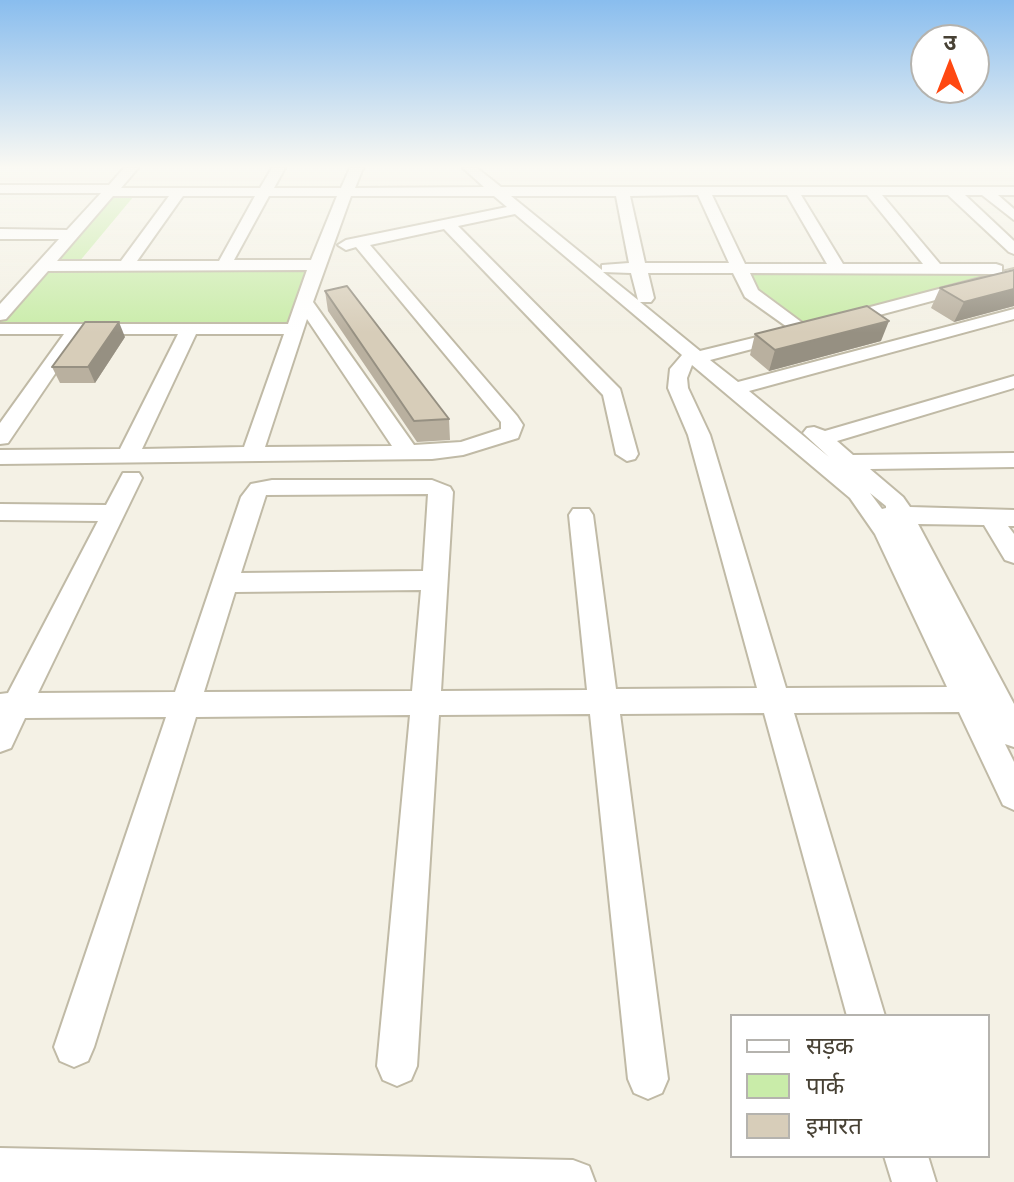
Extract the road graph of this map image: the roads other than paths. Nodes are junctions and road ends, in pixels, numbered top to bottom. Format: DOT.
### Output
graph roads {
  1 [pos="82,223"];
  2 [pos="156,223"];
  3 [pos="247,223"];
  4 [pos="334,223"];
  5 [pos="400,223"];
  6 [pos="446,223"];
  7 [pos="542,223"];
  8 [pos="546,223"];
  9 [pos="629,223"];
  10 [pos="718,223"];
  11 [pos="811,223"];
  12 [pos="898,223"];
  13 [pos="986,223"];
  14 [pos="0,234"];
  15 [pos="71,235"];
  16 [pos="360,242"];
  17 [pos="1014,249"];
  18 [pos="320,258"];
  19 [pos="224,265"];
  20 [pos="43,266"];
  21 [pos="125,266"];
  22 [pos="608,268"];
  23 [pos="640,269"];
  24 [pos="936,269"];
  25 [pos="740,270"];
  26 [pos="839,270"];
  27 [pos="1014,271"];
  28 [pos="645,298"];
  29 [pos="305,303"];
  30 [pos="1014,314"];
  31 [pos="0,315"];
  32 [pos="1014,327"];
  33 [pos="0,329"];
  34 [pos="77,329"];
  35 [pos="190,329"];
  36 [pos="296,329"];
  37 [pos="803,330"];
  38 [pos="703,354"];
  39 [pos="1014,382"];
  40 [pos="750,391"];
  41 [pos="0,438"];
  42 [pos="822,439"];
  43 [pos="408,453"];
  44 [pos="627,454"];
  45 [pos="252,455"];
  46 [pos="7,457"];
  47 [pos="1014,460"];
  48 [pos="850,462"];
  49 [pos="129,467"];
  50 [pos="0,478"];
  51 [pos="0,512"];
  52 [pos="114,513"];
  53 [pos="874,514"];
  54 [pos="581,515"];
  55 [pos="903,515"];
  56 [pos="1002,518"];
  57 [pos="1014,554"];
  58 [pos="436,580"];
  59 [pos="226,583"];
  60 [pos="982,700"];
  61 [pos="427,702"];
  62 [pos="601,702"];
  63 [pos="775,702"];
  64 [pos="186,705"];
  65 [pos="8,706"];
  66 [pos="1014,734"];
  67 [pos="0,739"];
  68 [pos="1014,795"];
  69 [pos="865,1014"];
  70 [pos="74,1047"];
  71 [pos="397,1066"];
  72 [pos="648,1079"];
  73 [pos="907,1158"];
  74 [pos="0,1170"];
  75 [pos="44,1176"];
  76 [pos="573,1182"];
  77 [pos="914,1182"];
  1 -- 15 [label="street"];
  2 -- 21 [label="street"];
  3 -- 19 [label="street"];
  4 -- 18 [label="street"];
  5 -- 16 [label="street"];
  6 -- 44 [label="street"];
  7 -- 38 [label="street"];
  8 -- 22 [label="street"];
  9 -- 23 [label="street"];
  10 -- 25 [label="street"];
  11 -- 26 [label="street"];
  12 -- 24 [label="street"];
  13 -- 17 [label="street"];
  14 -- 15 [label="street"];
  15 -- 20 [label="street"];
  16 -- 18 [label="street"];
  16 -- 43 [label="street"];
  18 -- 19 [label="street"];
  18 -- 29 [label="street"];
  19 -- 21 [label="street"];
  20 -- 21 [label="street"];
  20 -- 31 [label="street"];
  22 -- 23 [label="street"];
  22 -- 28 [label="street"];
  23 -- 25 [label="street"];
  23 -- 28 [label="street"];
  24 -- 26 [label="street"];
  24 -- 27 [label="street"];
  25 -- 26 [label="street"];
  25 -- 37 [label="street"];
  27 -- 37 [label="street"];
  28 -- 38 [label="street"];
  29 -- 36 [label="street"];
  29 -- 43 [label="street"];
  30 -- 40 [label="street"];
  32 -- 40 [label="street"];
  33 -- 34 [label="street"];
  34 -- 35 [label="street"];
  34 -- 41 [label="street"];
  35 -- 36 [label="street"];
  35 -- 49 [label="street"];
  36 -- 45 [label="street"];
  37 -- 38 [label="street"];
  38 -- 40 [label="street"];
  38 -- 63 [label="street"];
  39 -- 42 [label="street"];
  40 -- 42 [label="street"];
  40 -- 53 [label="street"];
  42 -- 48 [label="street"];
  43 -- 45 [label="street"];
  45 -- 49 [label="street"];
  46 -- 49 [label="street"];
  46 -- 50 [label="street"];
  47 -- 48 [label="street"];
  48 -- 55 [label="street"];
  49 -- 52 [label="street"];
  51 -- 52 [label="street"];
  52 -- 65 [label="street"];
  53 -- 55 [label="street"];
  53 -- 60 [label="street"];
  54 -- 62 [label="street"];
  55 -- 56 [label="street"];
  55 -- 60 [label="street"];
  56 -- 57 [label="street"];
  58 -- 59 [label="street"];
  58 -- 59 [label="street"];
  58 -- 61 [label="street"];
  59 -- 64 [label="street"];
  60 -- 63 [label="street"];
  60 -- 66 [label="street"];
  60 -- 68 [label="street"];
  61 -- 62 [label="street"];
  61 -- 64 [label="street"];
  61 -- 71 [label="street"];
  62 -- 63 [label="street"];
  62 -- 72 [label="street"];
  63 -- 69 [label="street"];
  64 -- 65 [label="street"];
  64 -- 70 [label="street"];
  65 -- 67 [label="street"];
  73 -- 77 [label="street"];
  74 -- 75 [label="street"];
  75 -- 76 [label="street"];
}
